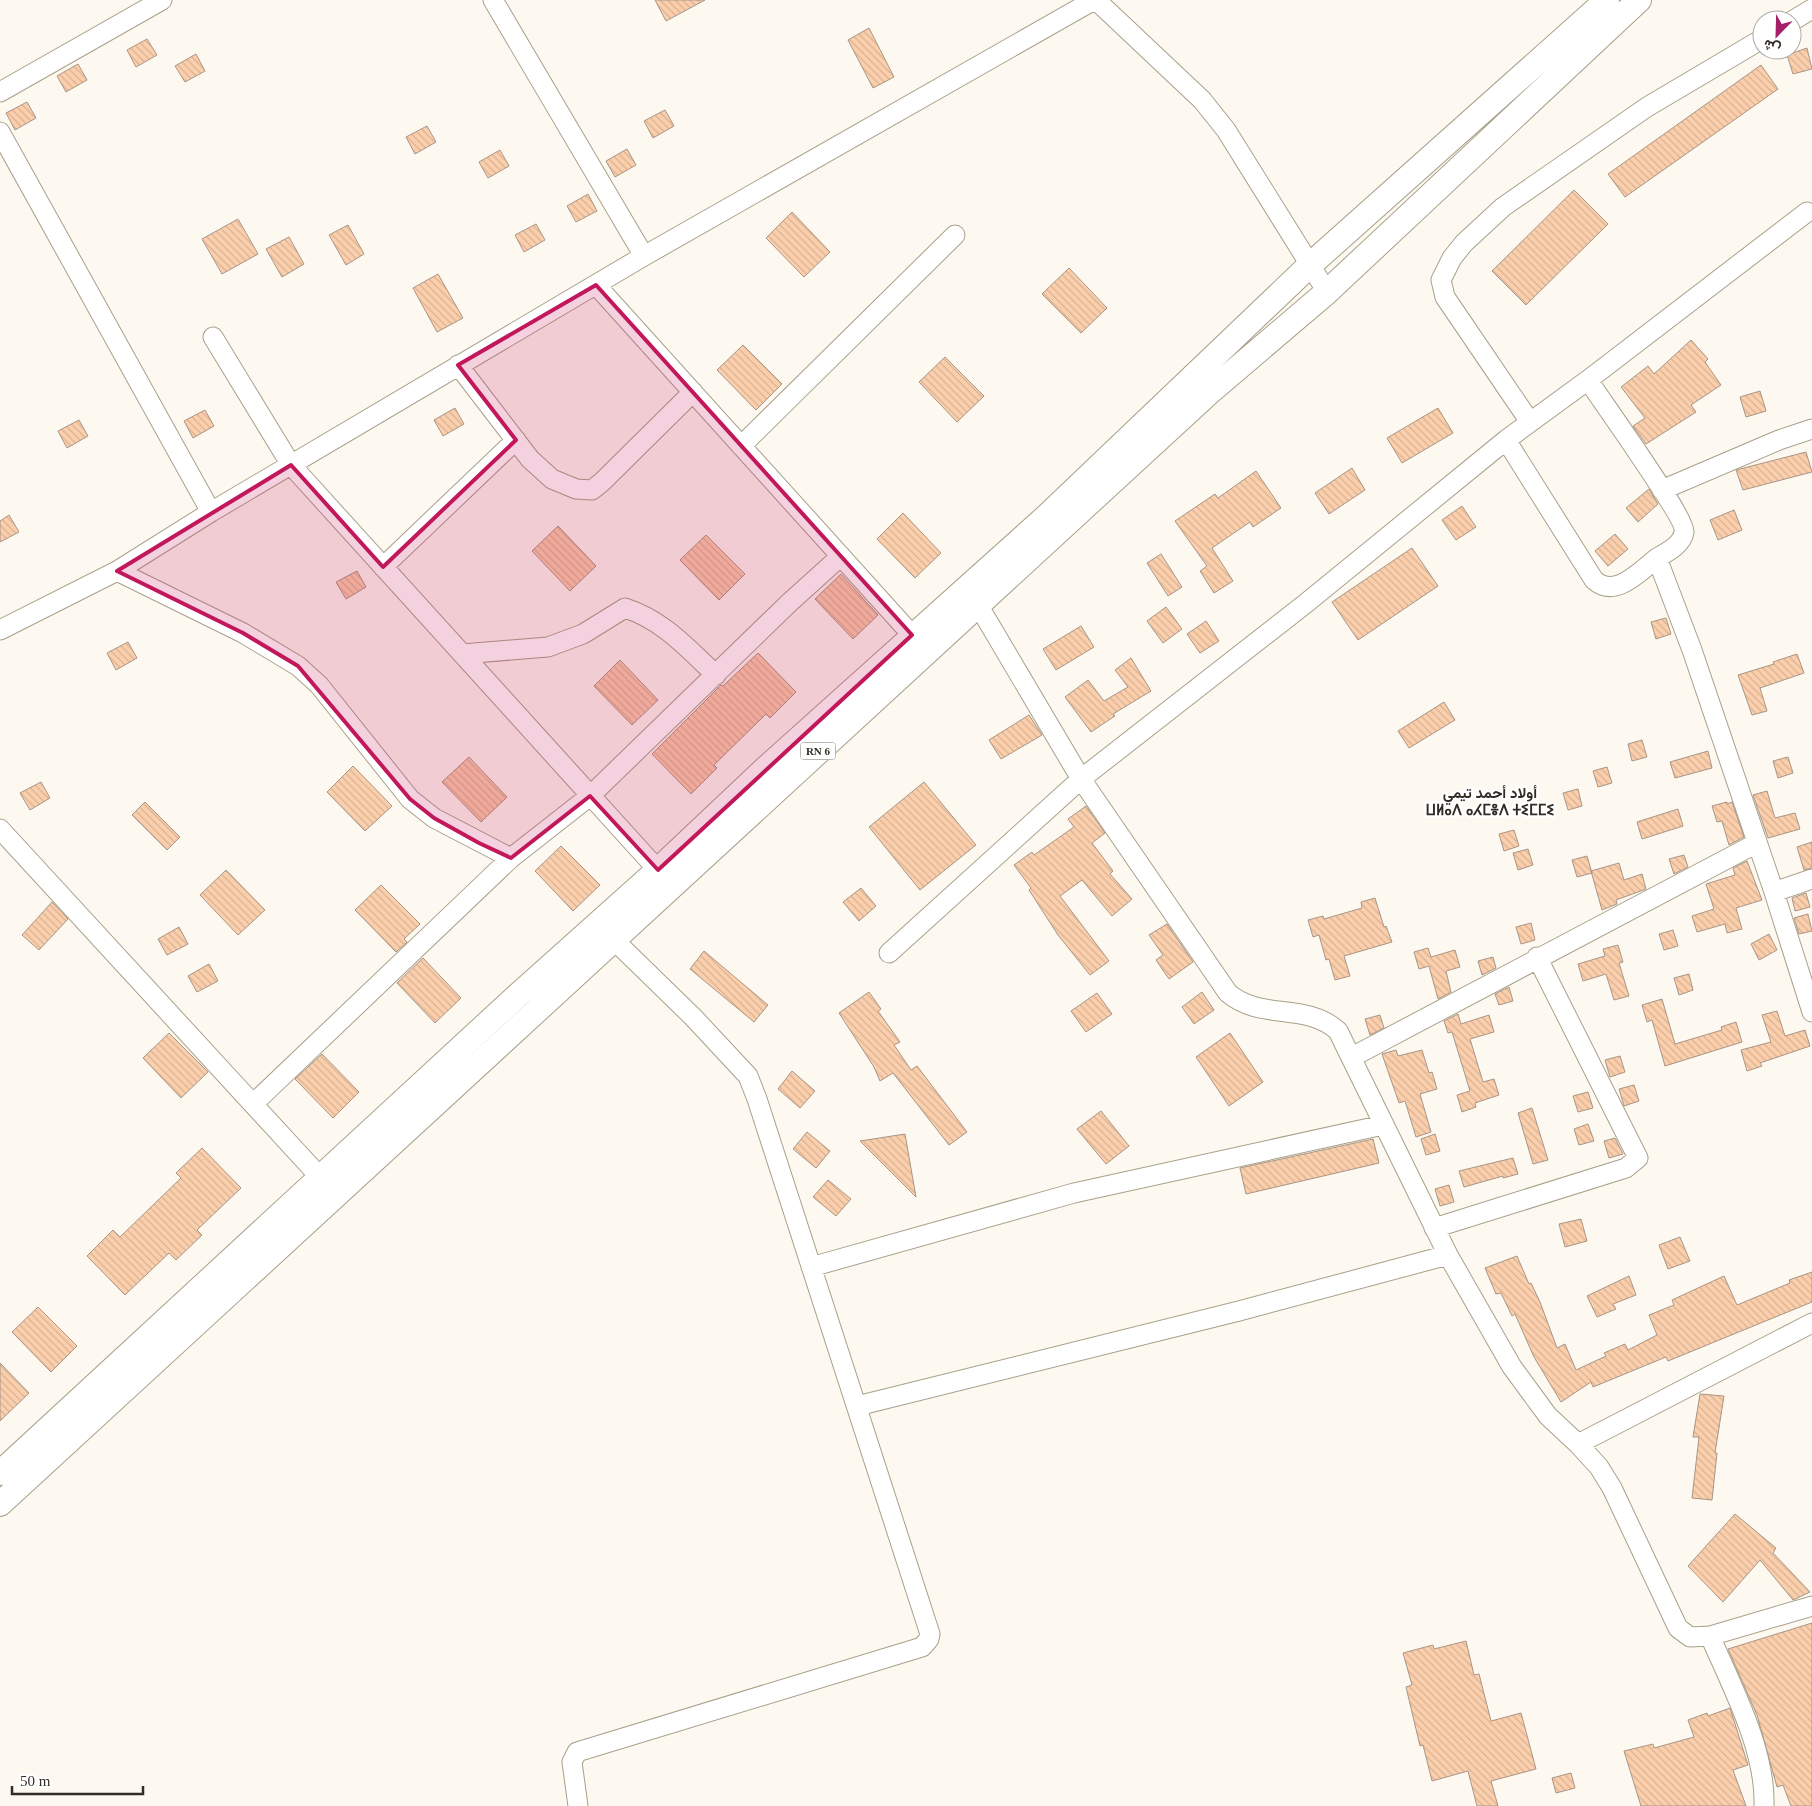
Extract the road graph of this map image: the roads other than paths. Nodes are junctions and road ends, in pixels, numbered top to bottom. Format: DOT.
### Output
graph roads {
  1 [pos="162,0"];
  2 [pos="493,0"];
  3 [pos="1095,0"];
  4 [pos="1607,0"];
  5 [pos="1639,0"];
  6 [pos="1752,45"];
  7 [pos="0,92"];
  8 [pos="0,132"];
  9 [pos="1807,212"];
  10 [pos="955,235"];
  11 [pos="644,256"];
  12 [pos="1310,265"];
  13 [pos="596,285"];
  14 [pos="1327,292"];
  15 [pos="213,337"];
  16 [pos="458,366"];
  17 [pos="1588,380"];
  18 [pos="693,392"];
  19 [pos="1530,422"];
  20 [pos="1812,429"];
  21 [pos="516,440"];
  22 [pos="1506,440"];
  23 [pos="741,446"];
  24 [pos="291,465"];
  25 [pos="1662,490"];
  26 [pos="211,512"];
  27 [pos="841,556"];
  28 [pos="1657,558"];
  29 [pos="382,567"];
  30 [pos="117,571"];
  31 [pos="973,596"];
  32 [pos="0,630"];
  33 [pos="912,635"];
  34 [pos="462,654"];
  35 [pos="716,675"];
  36 [pos="1081,780"];
  37 [pos="590,796"];
  38 [pos="0,829"];
  39 [pos="1757,843"];
  40 [pos="511,858"];
  41 [pos="658,870"];
  42 [pos="1812,879"];
  43 [pos="1774,892"];
  44 [pos="615,941"];
  45 [pos="889,953"];
  46 [pos="1537,957"];
  47 [pos="1812,1012"];
  48 [pos="1352,1057"];
  49 [pos="253,1104"];
  50 [pos="1383,1124"];
  51 [pos="320,1177"];
  52 [pos="1434,1228"];
  53 [pos="1448,1255"];
  54 [pos="811,1267"];
  55 [pos="1812,1323"];
  56 [pos="857,1406"];
  57 [pos="1578,1444"];
  58 [pos="0,1472"];
  59 [pos="0,1504"];
  60 [pos="1812,1606"];
  61 [pos="1710,1636"];
  62 [pos="578,1806"];
  63 [pos="1764,1806"];
  1 -- 7 [label="street"];
  2 -- 11 [label="street"];
  3 -- 11 [label="street"];
  3 -- 12 [label="street"];
  4 -- 12 [label="main road, RN 6"];
  5 -- 14 [label="main road, RN 6"];
  6 -- 19 [label="street"];
  8 -- 26 [label="street"];
  9 -- 17 [label="street"];
  10 -- 23 [label="street"];
  11 -- 13 [label="street"];
  12 -- 14 [label="street"];
  12 -- 31 [label="main road, RN 6"];
  13 -- 16 [label="street"];
  13 -- 18 [label="street"];
  14 -- 31 [label="main road, RN 6"];
  15 -- 24 [label="street"];
  16 -- 21 [label="street"];
  16 -- 24 [label="street"];
  17 -- 19 [label="street"];
  17 -- 25 [label="street"];
  18 -- 21 [label="street"];
  18 -- 23 [label="street"];
  19 -- 22 [label="street"];
  20 -- 25 [label="street"];
  21 -- 29 [label="street"];
  22 -- 28 [label="street"];
  22 -- 36 [label="street"];
  23 -- 27 [label="street"];
  24 -- 26 [label="street"];
  24 -- 29 [label="street"];
  25 -- 28 [label="street"];
  26 -- 30 [label="street"];
  27 -- 33 [label="street"];
  27 -- 35 [label="street"];
  28 -- 39 [label="street"];
  29 -- 34 [label="street"];
  30 -- 32 [label="street"];
  30 -- 40 [label="street"];
  31 -- 33 [label="main road, RN 6"];
  31 -- 36 [label="street"];
  31 -- 44 [label="main road, RN 6"];
  33 -- 41 [label="main road, RN 6"];
  34 -- 35 [label="street"];
  34 -- 37 [label="street"];
  35 -- 37 [label="street"];
  36 -- 45 [label="street"];
  36 -- 48 [label="street"];
  37 -- 40 [label="street"];
  37 -- 41 [label="street"];
  38 -- 49 [label="street"];
  39 -- 43 [label="street"];
  39 -- 46 [label="street"];
  40 -- 49 [label="street"];
  41 -- 51 [label="main road, RN 6"];
  42 -- 43 [label="street"];
  43 -- 47 [label="street"];
  44 -- 54 [label="street"];
  44 -- 59 [label="main road, RN 6"];
  46 -- 48 [label="street"];
  46 -- 52 [label="street"];
  48 -- 50 [label="street"];
  49 -- 51 [label="street"];
  50 -- 52 [label="street"];
  50 -- 54 [label="street"];
  51 -- 58 [label="main road, RN 6"];
  52 -- 53 [label="street"];
  53 -- 56 [label="street"];
  53 -- 57 [label="street"];
  54 -- 56 [label="street"];
  55 -- 57 [label="street"];
  56 -- 62 [label="street"];
  57 -- 61 [label="street"];
  60 -- 61 [label="street"];
  61 -- 63 [label="street"];
}
